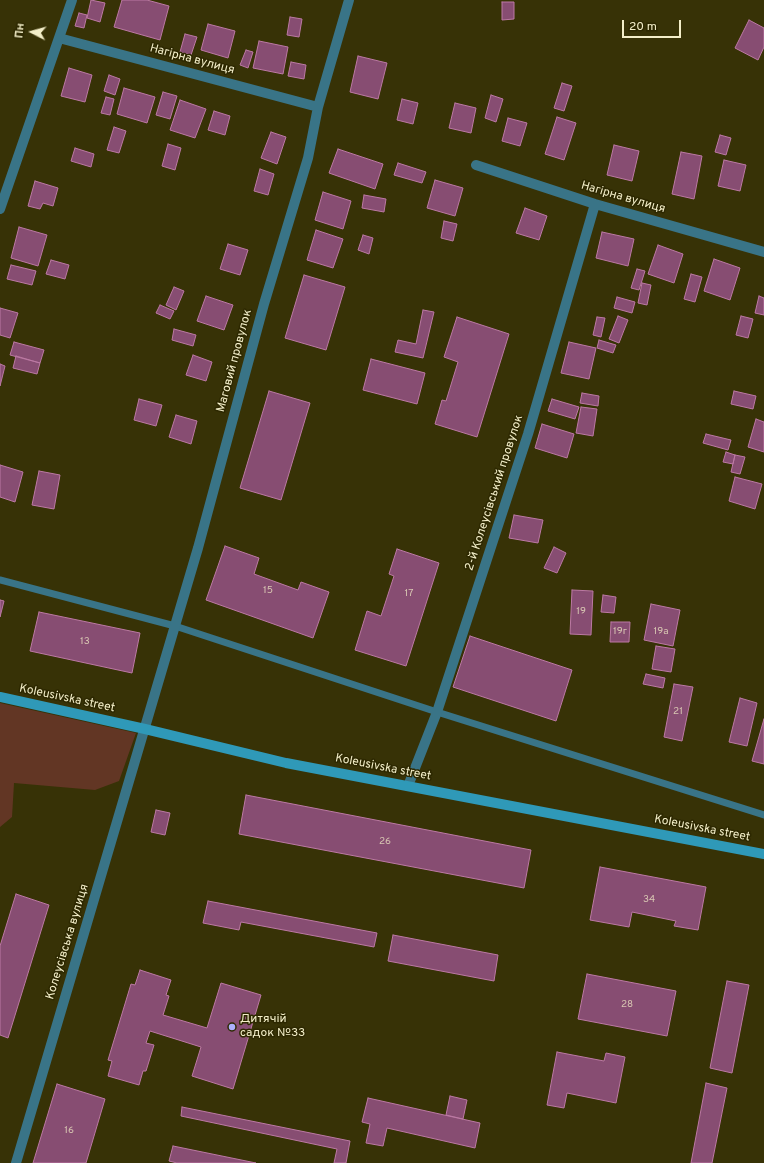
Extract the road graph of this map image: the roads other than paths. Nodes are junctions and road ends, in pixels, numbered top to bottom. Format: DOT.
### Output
graph roads {
  1 [pos="72,0"];
  2 [pos="349,0"];
  3 [pos="60,38"];
  4 [pos="318,106"];
  5 [pos="476,165"];
  6 [pos="595,204"];
  7 [pos="0,209"];
  8 [pos="764,252"];
  9 [pos="0,580"];
  10 [pos="175,626"];
  11 [pos="0,697"];
  12 [pos="437,712"];
  13 [pos="145,729"];
  14 [pos="408,786"];
  15 [pos="764,815"];
  16 [pos="764,854"];
  17 [pos="16,1163"];
  1 -- 3 [label="street"];
  2 -- 4 [label="street, Маговий провулок"];
  3 -- 4 [label="street, Нагірна вулиця"];
  3 -- 7 [label="street"];
  4 -- 10 [label="street, Маговий провулок"];
  5 -- 6 [label="street, Нагірна вулиця"];
  6 -- 8 [label="street, Нагірна вулиця"];
  6 -- 12 [label="street, 2-й Колеусівський провулок"];
  9 -- 10 [label="lane"];
  10 -- 12 [label="lane"];
  10 -- 13 [label="street, Маговий провулок"];
  11 -- 13 [label="street, Koleusivska street"];
  12 -- 14 [label="street, 2-й Колеусівський провулок"];
  12 -- 15 [label="lane"];
  13 -- 14 [label="street, Koleusivska street"];
  13 -- 17 [label="street, Колеусівська вулиця"];
  14 -- 16 [label="street, Koleusivska street"];
}
